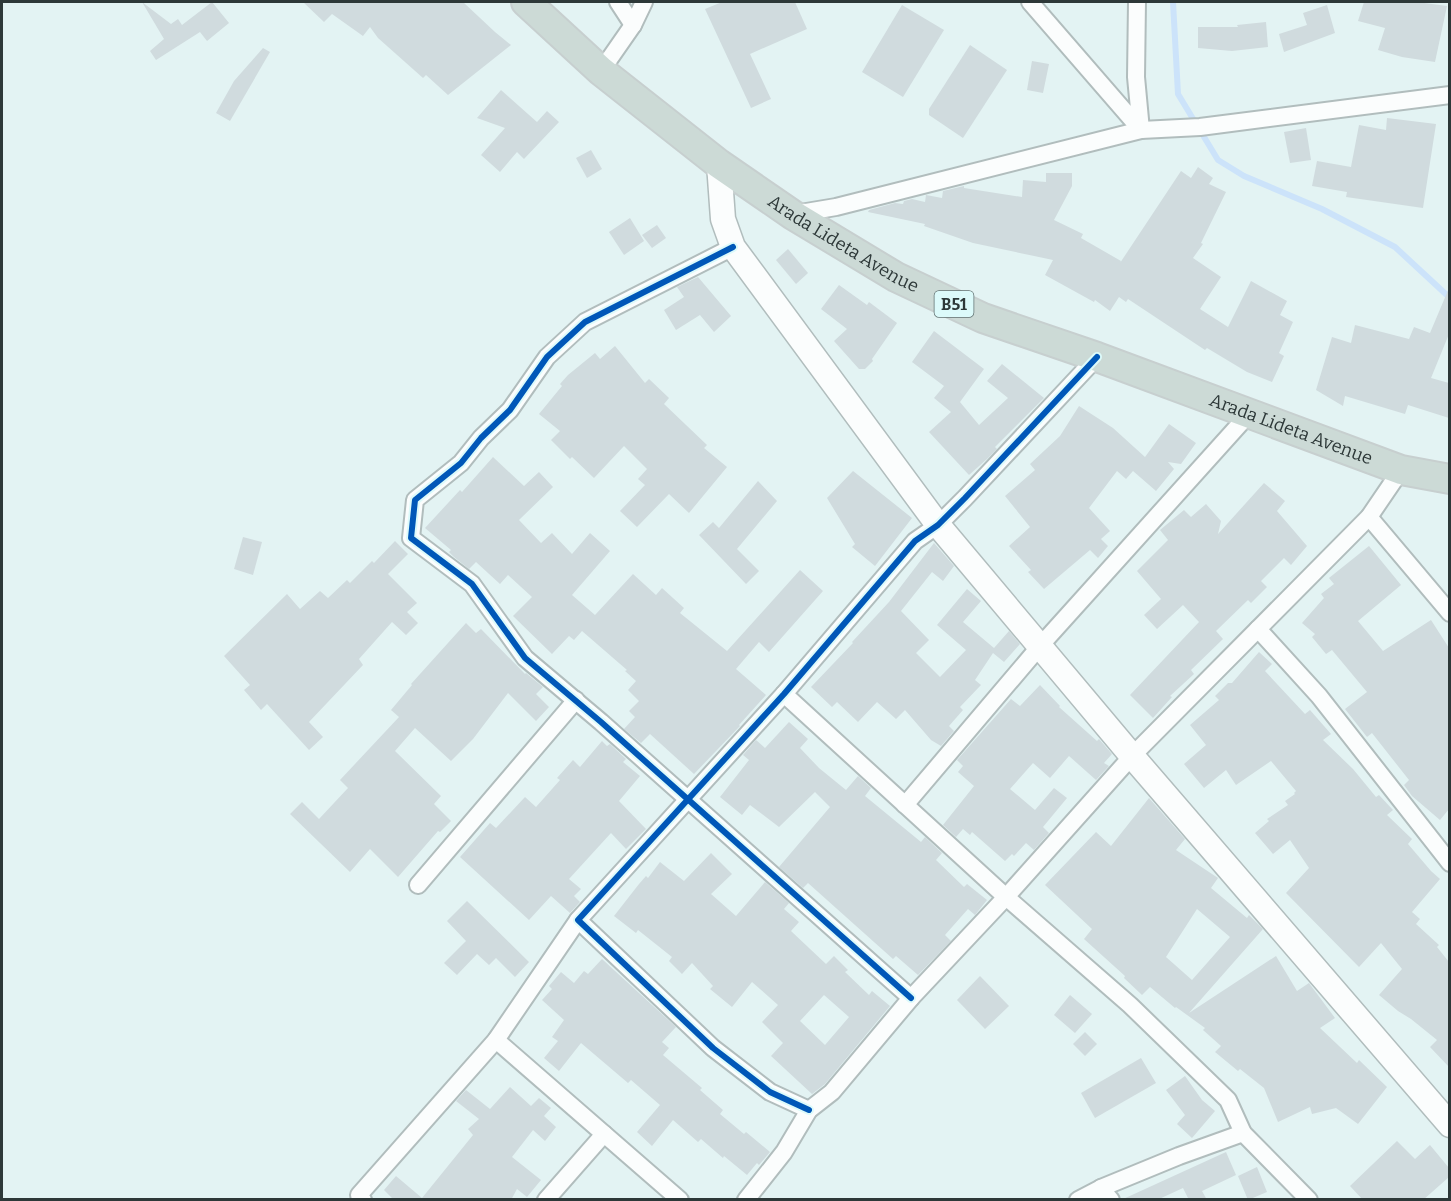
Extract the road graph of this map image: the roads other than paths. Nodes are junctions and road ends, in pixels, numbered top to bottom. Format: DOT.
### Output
graph roads {
  1 [pos="526,2"];
  2 [pos="618,2"];
  3 [pos="644,2"];
  4 [pos="1030,2"];
  5 [pos="1137,2"];
  6 [pos="633,25"];
  7 [pos="601,71"];
  8 [pos="1449,95"];
  9 [pos="1141,130"];
  10 [pos="719,164"];
  11 [pos="793,215"];
  12 [pos="733,247"];
  13 [pos="1097,357"];
  14 [pos="1248,414"];
  15 [pos="1401,470"];
  16 [pos="1449,479"];
  17 [pos="1369,517"];
  18 [pos="938,525"];
  19 [pos="1449,613"];
  20 [pos="1258,629"];
  21 [pos="1040,646"];
  22 [pos="783,694"];
  23 [pos="576,700"];
  24 [pos="1132,756"];
  25 [pos="686,800"];
  26 [pos="905,805"];
  27 [pos="1449,863"];
  28 [pos="418,885"];
  29 [pos="1006,897"];
  30 [pos="578,920"];
  31 [pos="911,998"];
  32 [pos="496,1040"];
  33 [pos="809,1110"];
  34 [pos="1449,1125"];
  35 [pos="1243,1133"];
  36 [pos="604,1134"];
  37 [pos="1106,1194"];
  38 [pos="363,1200"];
  39 [pos="546,1200"];
  40 [pos="680,1200"];
  41 [pos="746,1200"];
  42 [pos="1078,1200"];
  43 [pos="1309,1200"];
  1 -- 7 [label="highway, Arada Lideta Avenue / B51"];
  2 -- 6 [label="street"];
  3 -- 6 [label="street"];
  4 -- 9 [label="street"];
  5 -- 9 [label="street"];
  6 -- 7 [label="street"];
  7 -- 10 [label="highway, Arada Lideta Avenue / B51"];
  8 -- 9 [label="street"];
  9 -- 11 [label="street"];
  10 -- 11 [label="highway, Arada Lideta Avenue / B51"];
  10 -- 12 [label="main road"];
  11 -- 13 [label="highway, Arada Lideta Avenue / B51"];
  12 -- 18 [label="main road"];
  12 -- 23 [label="street"];
  13 -- 14 [label="highway, Arada Lideta Avenue / B51"];
  13 -- 18 [label="street"];
  14 -- 15 [label="highway, Arada Lideta Avenue / B51"];
  14 -- 21 [label="street"];
  15 -- 16 [label="highway, Arada Lideta Avenue / B51"];
  15 -- 17 [label="street"];
  17 -- 19 [label="street"];
  17 -- 20 [label="street"];
  18 -- 21 [label="main road"];
  18 -- 22 [label="street"];
  20 -- 24 [label="street"];
  20 -- 27 [label="street"];
  21 -- 24 [label="main road"];
  21 -- 26 [label="street"];
  22 -- 25 [label="street"];
  22 -- 26 [label="street"];
  23 -- 25 [label="street"];
  23 -- 28 [label="street"];
  24 -- 29 [label="street"];
  24 -- 34 [label="main road"];
  25 -- 30 [label="street"];
  25 -- 31 [label="street"];
  26 -- 29 [label="street"];
  29 -- 31 [label="street"];
  29 -- 35 [label="street"];
  30 -- 32 [label="street"];
  30 -- 33 [label="street"];
  31 -- 33 [label="street"];
  32 -- 36 [label="street"];
  32 -- 38 [label="street"];
  33 -- 41 [label="street"];
  35 -- 37 [label="street"];
  35 -- 43 [label="street"];
  36 -- 39 [label="street"];
  36 -- 40 [label="street"];
  37 -- 42 [label="street"];
}
